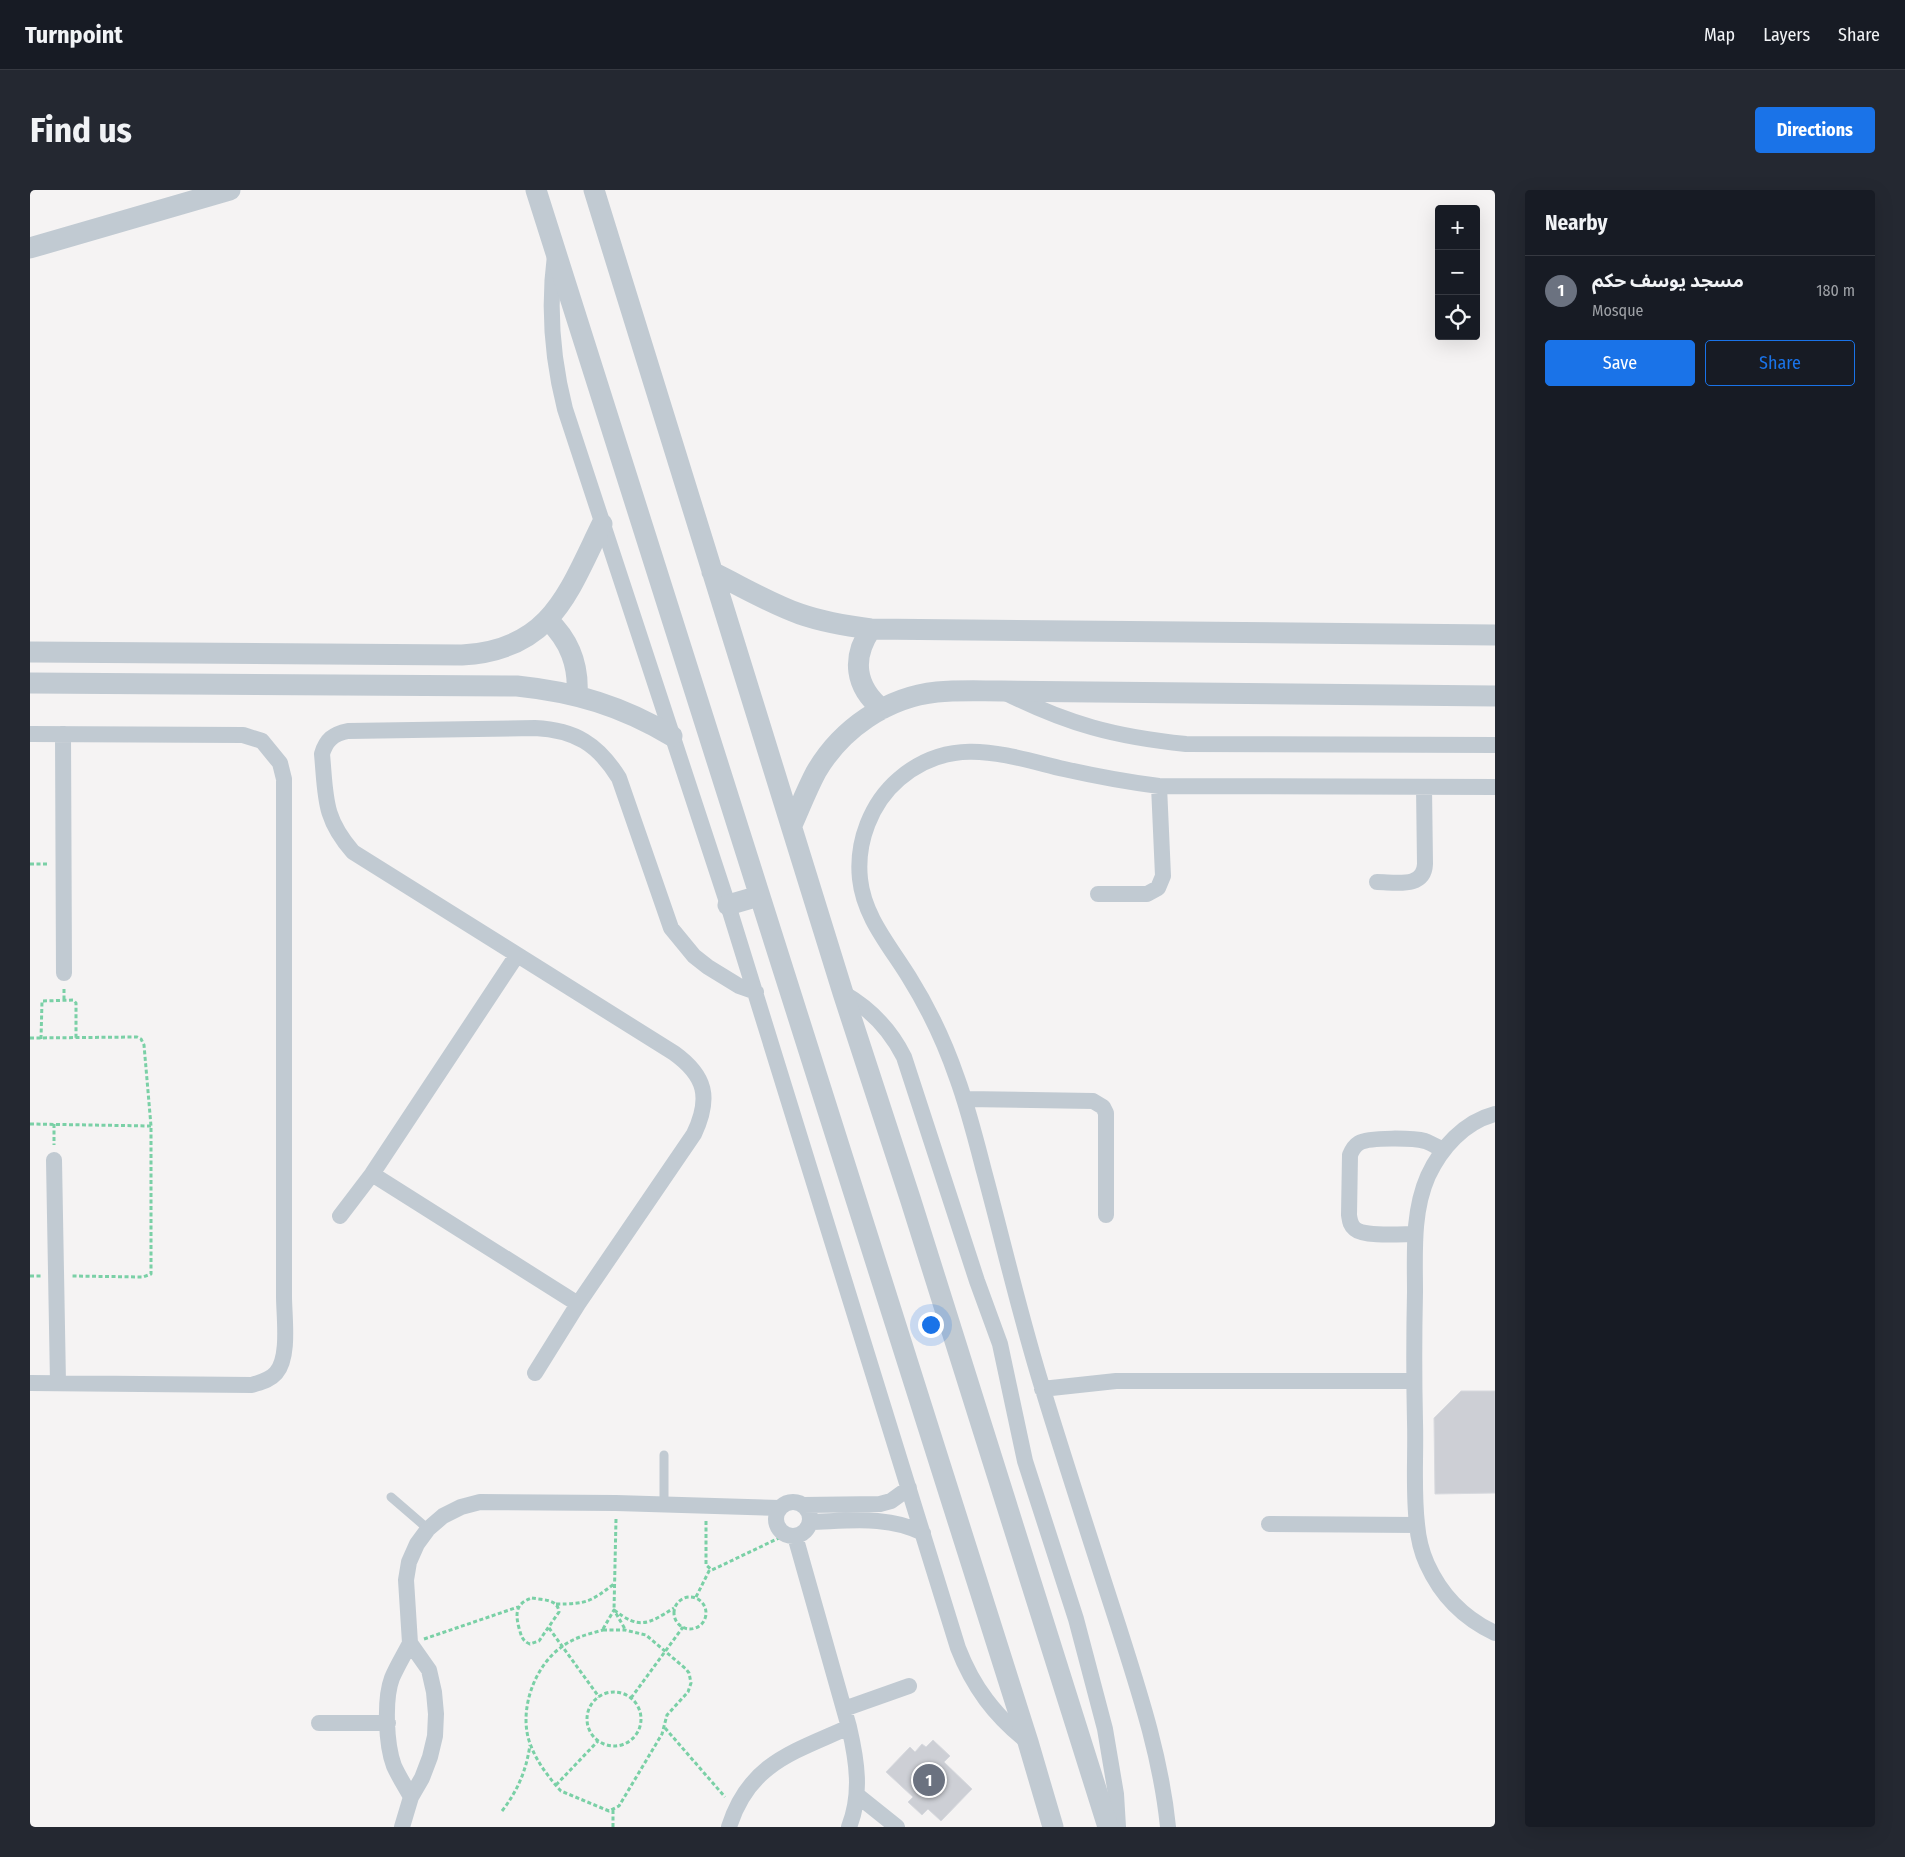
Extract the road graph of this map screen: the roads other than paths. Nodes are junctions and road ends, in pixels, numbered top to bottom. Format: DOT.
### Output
graph roads {
  1 [pos="230,190"];
  2 [pos="536,190"];
  3 [pos="594,190"];
  4 [pos="30,248"];
  5 [pos="555,253"];
  6 [pos="602,524"];
  7 [pos="712,572"];
  8 [pos="548,620"];
  9 [pos="871,629"];
  10 [pos="1495,635"];
  11 [pos="30,652"];
  12 [pos="30,683"];
  13 [pos="1002,690"];
  14 [pos="577,696"];
  15 [pos="1495,696"];
  16 [pos="882,709"];
  17 [pos="30,734"];
  18 [pos="63,734"];
  19 [pos="672,736"];
  20 [pos="1495,745"];
  21 [pos="1159,786"];
  22 [pos="1424,787"];
  23 [pos="1495,787"];
  24 [pos="792,825"];
  25 [pos="1377,882"];
  26 [pos="1098,894"];
  27 [pos="759,896"];
  28 [pos="728,905"];
  29 [pos="516,955"];
  30 [pos="64,973"];
  31 [pos="756,992"];
  32 [pos="843,993"];
  33 [pos="965,1100"];
  34 [pos="1495,1114"];
  35 [pos="1443,1150"];
  36 [pos="54,1160"];
  37 [pos="372,1174"];
  38 [pos="1106,1215"];
  39 [pos="340,1216"];
  40 [pos="1415,1234"];
  41 [pos="578,1304"];
  42 [pos="535,1373"];
  43 [pos="1414,1381"];
  44 [pos="30,1383"];
  45 [pos="58,1384"];
  46 [pos="1042,1389"];
  47 [pos="664,1455"];
  48 [pos="909,1488"];
  49 [pos="391,1497"];
  50 [pos="664,1504"];
  51 [pos="803,1505"];
  52 [pos="780,1508"];
  53 [pos="810,1522"];
  54 [pos="1269,1524"];
  55 [pos="1417,1525"];
  56 [pos="428,1529"];
  57 [pos="922,1533"];
  58 [pos="791,1535"];
  59 [pos="1495,1633"];
  60 [pos="410,1643"];
  61 [pos="909,1686"];
  62 [pos="844,1710"];
  63 [pos="318,1723"];
  64 [pos="388,1724"];
  65 [pos="849,1727"];
  66 [pos="1028,1742"];
  67 [pos="857,1795"];
  68 [pos="411,1796"];
  69 [pos="402,1827"];
  70 [pos="729,1827"];
  71 [pos="849,1827"];
  72 [pos="897,1827"];
  73 [pos="1053,1827"];
  74 [pos="1108,1827"];
  75 [pos="1118,1827"];
  76 [pos="1168,1827"];
  1 -- 4 [label="street"];
  2 -- 5 [label="street"];
  3 -- 7 [label="street"];
  5 -- 6 [label="street"];
  5 -- 27 [label="street"];
  6 -- 8 [label="street"];
  6 -- 19 [label="street"];
  7 -- 9 [label="street"];
  7 -- 24 [label="street"];
  8 -- 11 [label="street"];
  8 -- 14 [label="street"];
  9 -- 10 [label="street"];
  9 -- 16 [label="street"];
  12 -- 14 [label="street"];
  13 -- 15 [label="street"];
  13 -- 16 [label="street"];
  13 -- 20 [label="street"];
  14 -- 19 [label="street"];
  16 -- 24 [label="street"];
  17 -- 18 [label="street"];
  18 -- 30 [label="street"];
  18 -- 45 [label="street"];
  19 -- 28 [label="street"];
  21 -- 22 [label="street"];
  21 -- 26 [label="street"];
  21 -- 33 [label="street"];
  22 -- 23 [label="street"];
  22 -- 25 [label="street"];
  24 -- 32 [label="street"];
  27 -- 28 [label="street"];
  27 -- 66 [label="street"];
  28 -- 31 [label="street"];
  29 -- 31 [label="street"];
  29 -- 37 [label="street"];
  29 -- 41 [label="street"];
  31 -- 48 [label="street"];
  32 -- 74 [label="street"];
  32 -- 75 [label="street"];
  33 -- 38 [label="street"];
  33 -- 46 [label="street"];
  34 -- 35 [label="street"];
  35 -- 40 [label="street"];
  35 -- 40 [label="street"];
  36 -- 45 [label="street"];
  37 -- 39 [label="street"];
  37 -- 41 [label="street"];
  40 -- 43 [label="street"];
  41 -- 42 [label="street"];
  43 -- 46 [label="street"];
  43 -- 55 [label="street"];
  44 -- 45 [label="street"];
  46 -- 76 [label="street"];
  47 -- 50 [label="lane"];
  48 -- 51 [label="street"];
  48 -- 57 [label="street"];
  49 -- 56 [label="lane"];
  50 -- 52 [label="street"];
  50 -- 56 [label="street"];
  51 -- 52 [label="street"];
  51 -- 53 [label="street"];
  52 -- 58 [label="street"];
  53 -- 57 [label="street"];
  53 -- 58 [label="street"];
  54 -- 55 [label="street"];
  55 -- 59 [label="street"];
  56 -- 60 [label="street"];
  57 -- 66 [label="street"];
  58 -- 62 [label="street"];
  60 -- 64 [label="street"];
  60 -- 68 [label="street"];
  61 -- 62 [label="street"];
  62 -- 65 [label="street"];
  63 -- 64 [label="street"];
  64 -- 68 [label="street"];
  65 -- 67 [label="street"];
  65 -- 70 [label="street"];
  66 -- 73 [label="street"];
  67 -- 71 [label="street"];
  67 -- 72 [label="street"];
  68 -- 69 [label="street"];
}
